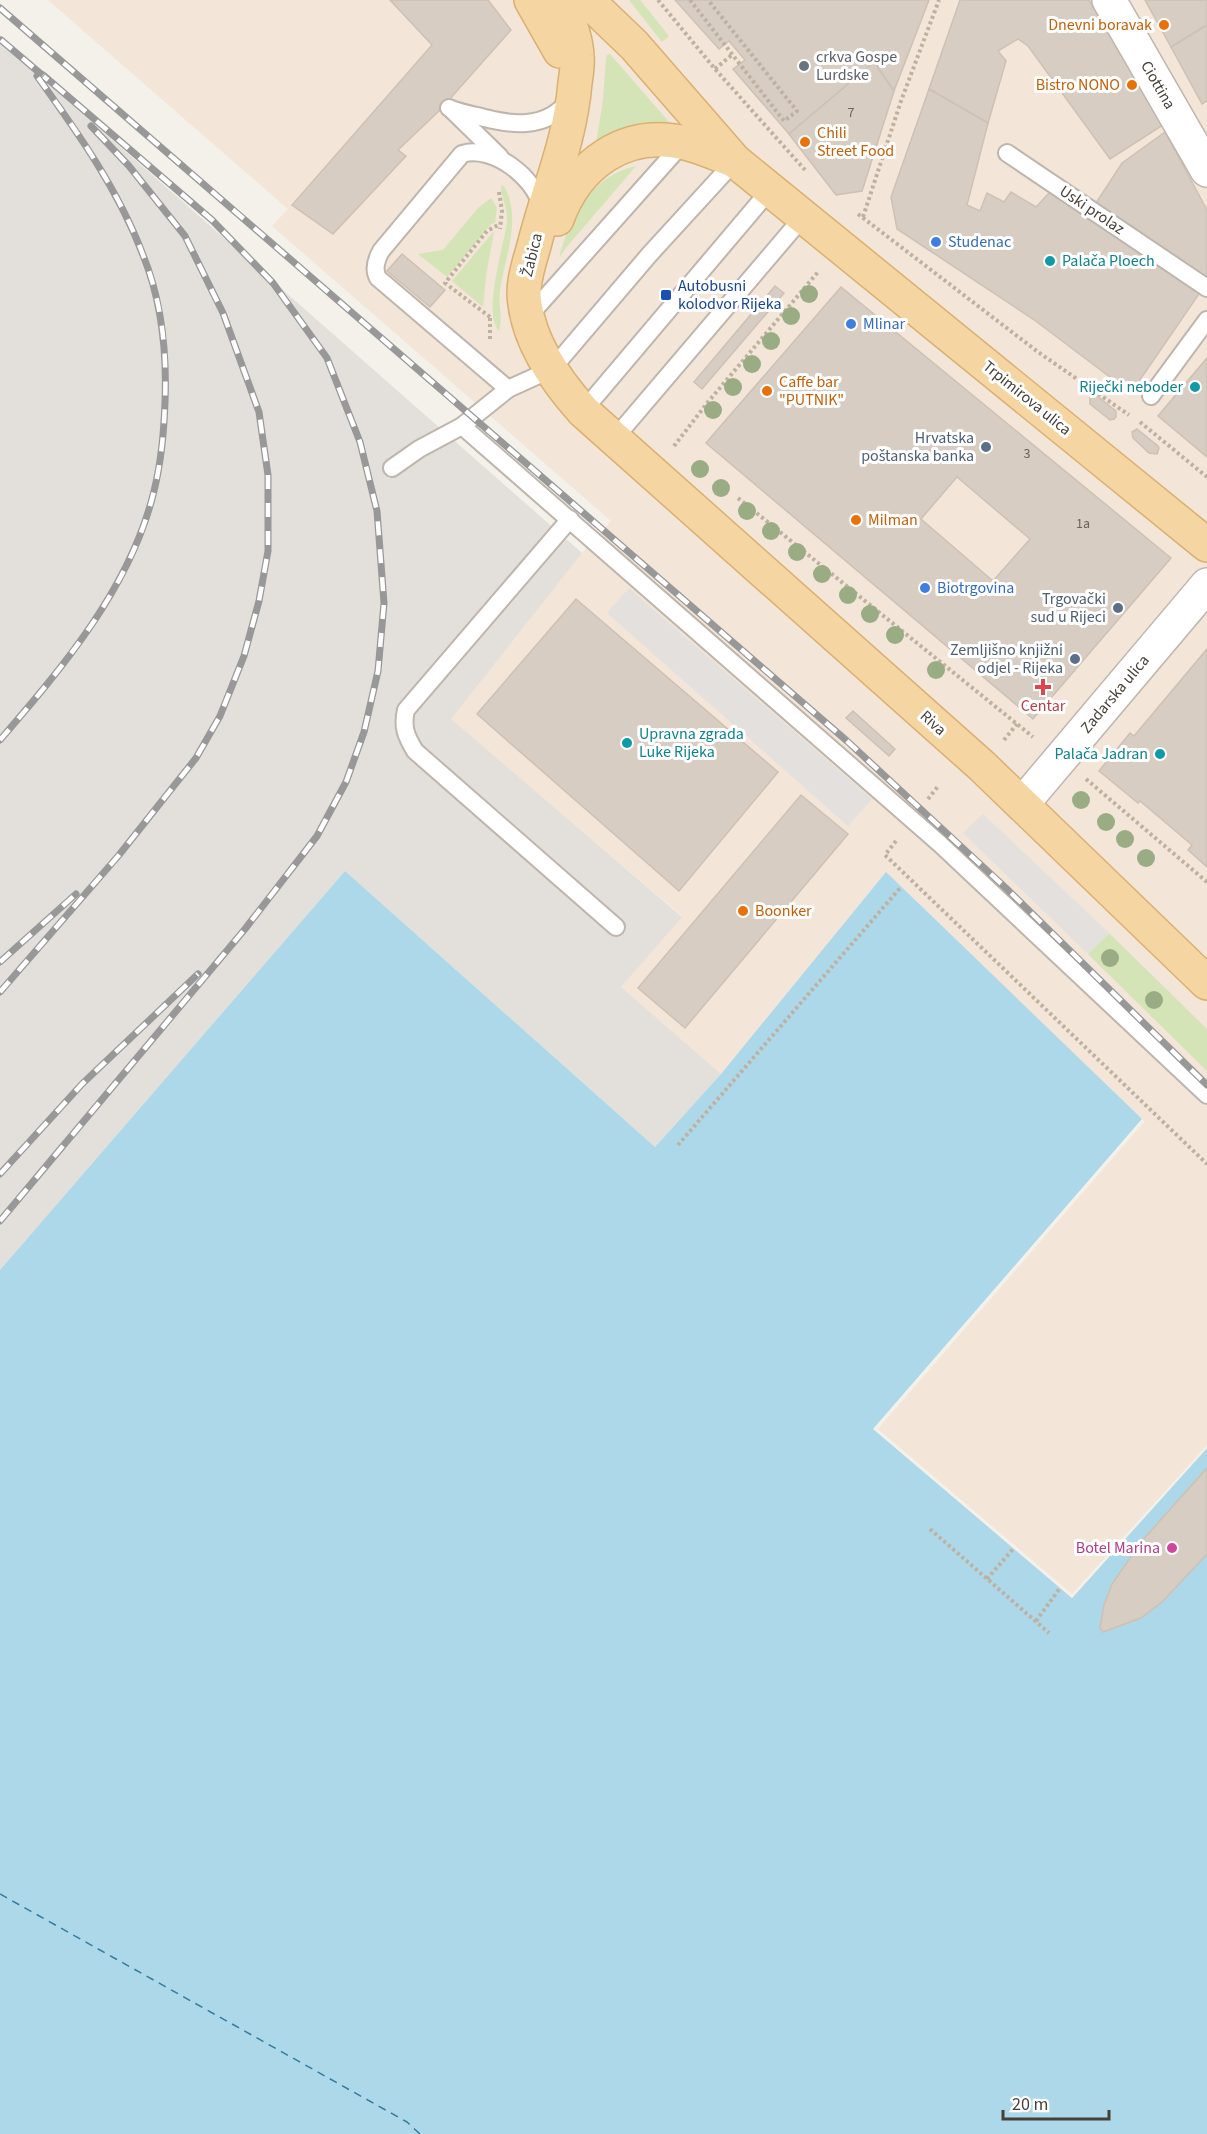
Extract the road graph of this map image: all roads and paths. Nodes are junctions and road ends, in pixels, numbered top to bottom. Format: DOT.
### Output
graph roads {
  1 [pos="531,0"];
  2 [pos="559,0"];
  3 [pos="587,0"];
  4 [pos="612,0"];
  5 [pos="658,0"];
  6 [pos="690,0"];
  7 [pos="708,0"];
  8 [pos="939,0"];
  9 [pos="1110,0"];
  10 [pos="634,45"];
  11 [pos="733,54"];
  12 [pos="715,69"];
  13 [pos="574,92"];
  14 [pos="683,143"];
  15 [pos="1007,153"];
  16 [pos="735,161"];
  17 [pos="507,164"];
  18 [pos="1207,170"];
  19 [pos="810,175"];
  20 [pos="770,190"];
  21 [pos="853,211"];
  22 [pos="863,216"];
  23 [pos="541,217"];
  24 [pos="803,217"];
  25 [pos="500,224"];
  26 [pos="864,224"];
  27 [pos="834,259"];
  28 [pos="1207,288"];
  29 [pos="490,316"];
  30 [pos="528,317"];
  31 [pos="1207,320"];
  32 [pos="552,369"];
  33 [pos="508,388"];
  34 [pos="1151,396"];
  35 [pos="583,411"];
  36 [pos="462,426"];
  37 [pos="614,439"];
  38 [pos="683,454"];
  39 [pos="392,468"];
  40 [pos="651,472"];
  41 [pos="1207,477"];
  42 [pos="729,491"];
  43 [pos="570,519"];
  44 [pos="1207,545"];
  45 [pos="1207,585"];
  46 [pos="1017,724"];
  47 [pos="1004,740"];
  48 [pos="1036,740"];
  49 [pos="1078,774"];
  50 [pos="1023,803"];
  51 [pos="885,855"];
  52 [pos="1207,882"];
  53 [pos="901,887"];
  54 [pos="616,927"];
  55 [pos="1207,983"];
  56 [pos="1207,1095"];
  57 [pos="678,1145"];
  58 [pos="1207,1164"];
  59 [pos="930,1529"];
  60 [pos="1013,1549"];
  61 [pos="987,1579"];
  62 [pos="1060,1588"];
  63 [pos="1036,1621"];
  64 [pos="1049,1633"];
  1 -- 13 [label="main road"];
  2 -- 13 [label="main road, Žabica"];
  3 -- 10 [label="main road"];
  4 -- 10 [label="main road"];
  5 -- 12 [label="path"];
  6 -- 11 [label="path"];
  7 -- 11 [label="path"];
  8 -- 22 [label="path"];
  9 -- 18 [label="street, Ciottina"];
  10 -- 16 [label="main road"];
  11 -- 12 [label="path"];
  12 -- 19 [label="path"];
  13 -- 17 [label="lane"];
  13 -- 23 [label="main road, Žabica"];
  14 -- 16 [label="main road"];
  14 -- 30 [label="lane"];
  14 -- 30 [label="main road"];
  15 -- 28 [label="lane, Uski prolaz"];
  16 -- 20 [label="main road"];
  16 -- 32 [label="lane"];
  17 -- 23 [label="lane"];
  17 -- 33 [label="lane"];
  20 -- 24 [label="main road"];
  20 -- 35 [label="lane"];
  21 -- 22 [label="path"];
  22 -- 26 [label="path"];
  22 -- 41 [label="path"];
  23 -- 30 [label="main road, Žabica"];
  24 -- 27 [label="main road"];
  24 -- 37 [label="lane"];
  25 -- 29 [label="path"];
  27 -- 38 [label="path"];
  27 -- 44 [label="main road, Trpimirova ulica"];
  30 -- 32 [label="main road, Žabica"];
  31 -- 34 [label="lane"];
  32 -- 33 [label="lane"];
  32 -- 35 [label="main road, Žabica"];
  33 -- 36 [label="lane"];
  35 -- 37 [label="main road, Žabica"];
  36 -- 39 [label="lane"];
  36 -- 43 [label="lane"];
  37 -- 40 [label="main road, Žabica"];
  40 -- 50 [label="main road, Riva"];
  42 -- 46 [label="path"];
  43 -- 54 [label="lane"];
  43 -- 56 [label="lane"];
  45 -- 50 [label="street, Zadarska ulica"];
  46 -- 47 [label="path"];
  46 -- 48 [label="path"];
  49 -- 52 [label="path"];
  50 -- 55 [label="main road, Riva"];
  51 -- 58 [label="path"];
  53 -- 57 [label="path"];
  59 -- 61 [label="path"];
  60 -- 61 [label="path"];
  61 -- 63 [label="path"];
  62 -- 63 [label="path"];
  63 -- 64 [label="path"];
}
